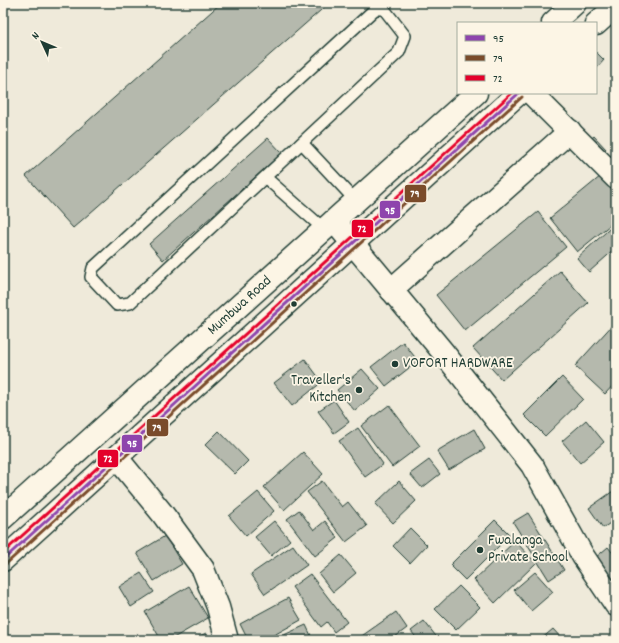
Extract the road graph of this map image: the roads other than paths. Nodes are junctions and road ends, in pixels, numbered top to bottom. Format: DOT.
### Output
graph roads {
  1 [pos="575,3"];
  2 [pos="616,6"];
  3 [pos="554,22"];
  4 [pos="597,23"];
  5 [pos="475,94"];
  6 [pos="518,94"];
  7 [pos="532,94"];
  8 [pos="570,131"];
  9 [pos="302,143"];
  10 [pos="266,178"];
  11 [pos="616,178"];
  12 [pos="356,201"];
  13 [pos="329,225"];
  14 [pos="352,243"];
  15 [pos="391,290"];
  16 [pos="117,458"];
  17 [pos="3,518"];
  18 [pos="3,560"];
  19 [pos="616,605"];
  20 [pos="227,640"];
  1 -- 3 [label="main road"];
  2 -- 4 [label="main road"];
  5 -- 12 [label="main road, Mumbwa Road"];
  6 -- 14 [label="main road, Mumbwa Road"];
  7 -- 8 [label="main road"];
  8 -- 11 [label="main road"];
  8 -- 15 [label="main road"];
  9 -- 10 [label="lane"];
  9 -- 10 [label="lane"];
  9 -- 12 [label="lane"];
  10 -- 13 [label="lane"];
  12 -- 13 [label="main road, Mumbwa Road"];
  13 -- 14 [label="main road"];
  13 -- 17 [label="main road, Mumbwa Road"];
  14 -- 15 [label="main road"];
  14 -- 16 [label="main road, Mumbwa Road"];
  15 -- 19 [label="main road"];
  16 -- 18 [label="main road, Mumbwa Road"];
  16 -- 20 [label="main road"];
}
